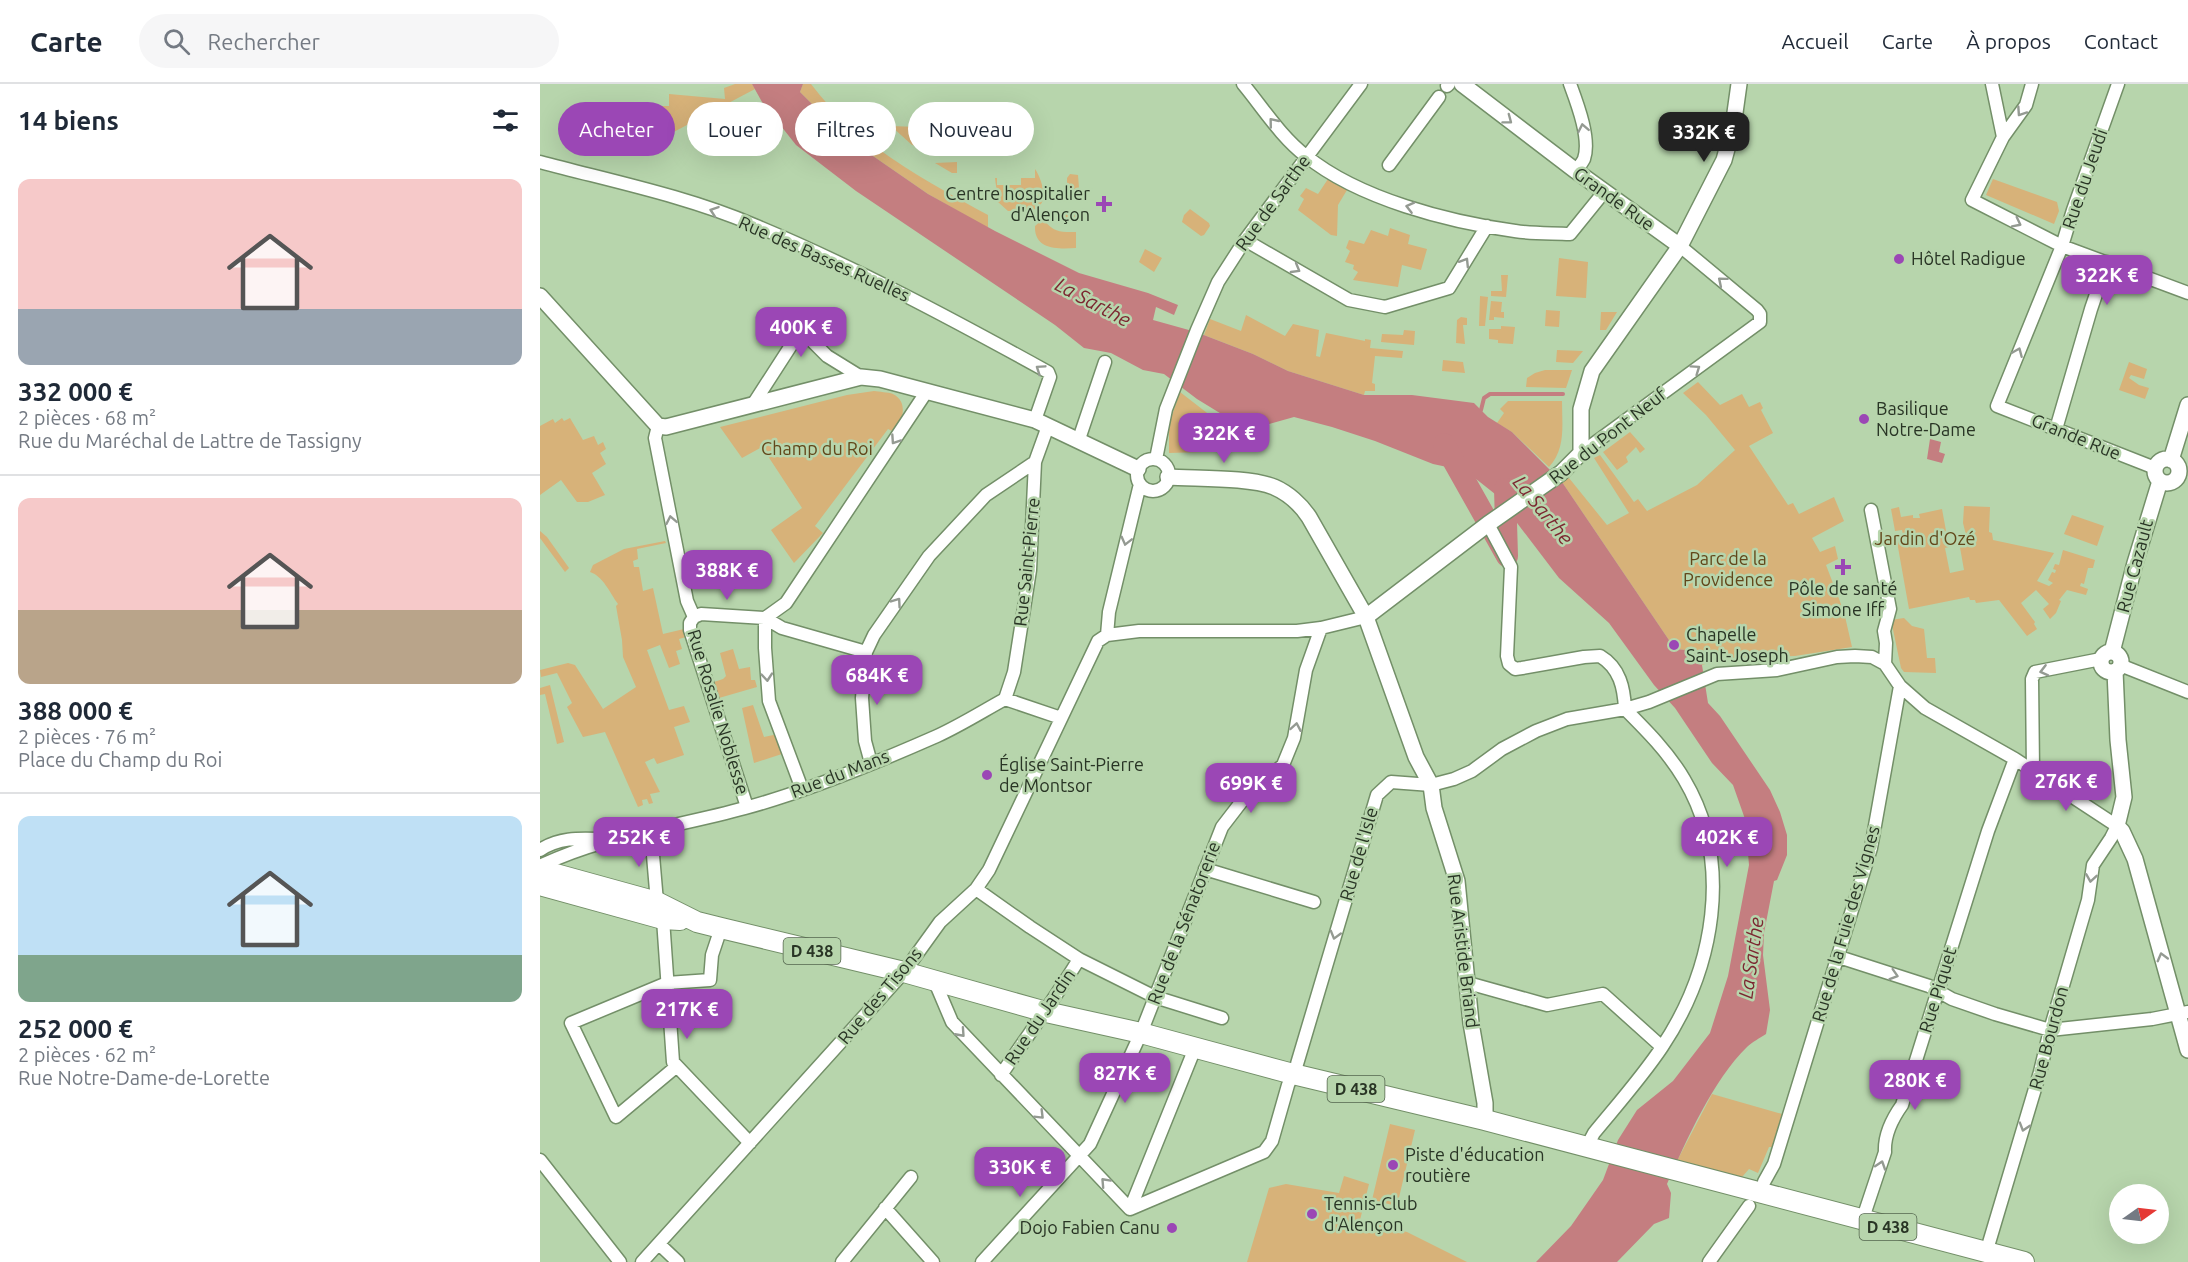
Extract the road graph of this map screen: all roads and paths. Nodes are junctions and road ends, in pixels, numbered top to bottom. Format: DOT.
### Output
graph roads {
  1 [pos="1243,84"];
  2 [pos="1361,84"];
  3 [pos="1570,84"];
  4 [pos="1739,84"];
  5 [pos="1992,84"];
  6 [pos="2032,84"];
  7 [pos="2118,84"];
  8 [pos="1449,88"];
  9 [pos="2003,137"];
  10 [pos="1306,157"];
  11 [pos="540,162"];
  12 [pos="1389,165"];
  13 [pos="1576,171"];
  14 [pos="1604,192"];
  15 [pos="1487,226"];
  16 [pos="1245,240"];
  17 [pos="1680,246"];
  18 [pos="2062,246"];
  19 [pos="2107,262"];
  20 [pos="2188,293"];
  21 [pos="540,296"];
  22 [pos="1761,318"];
  23 [pos="1105,362"];
  24 [pos="861,377"];
  25 [pos="927,391"];
  26 [pos="2188,405"];
  27 [pos="753,406"];
  28 [pos="1997,406"];
  29 [pos="1042,423"];
  30 [pos="658,426"];
  31 [pos="2056,429"];
  32 [pos="1079,439"];
  33 [pos="1581,453"];
  34 [pos="1156,459"];
  35 [pos="2171,460"];
  36 [pos="1035,462"];
  37 [pos="1138,469"];
  38 [pos="2157,474"];
  39 [pos="1168,477"];
  40 [pos="2182,481"];
  41 [pos="1140,484"];
  42 [pos="1871,510"];
  43 [pos="1488,524"];
  44 [pos="694,617"];
  45 [pos="1366,617"];
  46 [pos="765,618"];
  47 [pos="1321,628"];
  48 [pos="1107,635"];
  49 [pos="866,652"];
  50 [pos="2112,662"];
  51 [pos="1885,664"];
  52 [pos="1900,686"];
  53 [pos="2188,692"];
  54 [pos="1005,699"];
  55 [pos="1625,710"];
  56 [pos="1061,718"];
  57 [pos="2015,759"];
  58 [pos="871,763"];
  59 [pos="2033,770"];
  60 [pos="1431,785"];
  61 [pos="802,789"];
  62 [pos="747,807"];
  63 [pos="2116,826"];
  64 [pos="651,831"];
  65 [pos="609,839"];
  66 [pos="540,850"];
  67 [pos="540,868"];
  68 [pos="1205,869"];
  69 [pos="540,884"];
  70 [pos="976,889"];
  71 [pos="1314,902"];
  72 [pos="660,910"];
  73 [pos="721,928"];
  74 [pos="1839,957"];
  75 [pos="1079,959"];
  76 [pos="904,972"];
  77 [pos="935,982"];
  78 [pos="667,983"];
  79 [pos="1468,983"];
  80 [pos="1937,991"];
  81 [pos="1155,997"];
  82 [pos="1046,1012"];
  83 [pos="2183,1013"];
  84 [pos="1222,1018"];
  85 [pos="2050,1030"];
  86 [pos="1141,1033"];
  87 [pos="1662,1047"];
  88 [pos="1195,1048"];
  89 [pos="2188,1050"];
  90 [pos="677,1066"];
  91 [pos="1293,1074"];
  92 [pos="1001,1075"];
  93 [pos="1485,1120"];
  94 [pos="750,1143"];
  95 [pos="1587,1146"];
  96 [pos="1080,1155"];
  97 [pos="540,1160"];
  98 [pos="911,1177"];
  99 [pos="1764,1182"];
  100 [pos="1749,1206"];
  101 [pos="885,1208"];
  102 [pos="1130,1209"];
  103 [pos="1862,1221"];
  104 [pos="659,1244"];
  105 [pos="1986,1253"];
  106 [pos="620,1262"];
  107 [pos="642,1262"];
  108 [pos="678,1262"];
  109 [pos="842,1262"];
  110 [pos="933,1262"];
  111 [pos="982,1262"];
  112 [pos="1709,1262"];
  113 [pos="2024,1262"];
  10 -- 1 [label="street, one-way"];
  2 -- 10 [label="street, Rue de Sarthe"];
  13 -- 3 [label="street, one-way"];
  4 -- 17 [label="street"];
  5 -- 9 [label="street"];
  6 -- 9 [label="street, one-way"];
  7 -- 18 [label="street, Rue du Jeudi"];
  8 -- 12 [label="street"];
  8 -- 13 [label="street, Grande Rue, one-way"];
  9 -- 18 [label="street, one-way"];
  15 -- 10 [label="street, one-way"];
  10 -- 16 [label="street, Rue de Sarthe"];
  29 -- 11 [label="street, Rue des Basses Ruelles, one-way"];
  13 -- 14 [label="street, Grande Rue"];
  14 -- 15 [label="street"];
  14 -- 17 [label="street, Grande Rue"];
  16 -- 15 [label="street, one-way"];
  16 -- 34 [label="street, Rue de Sarthe"];
  22 -- 17 [label="street, Grande Rue, one-way"];
  17 -- 33 [label="street"];
  18 -- 19 [label="street"];
  28 -- 18 [label="street, Rue du Jeudi, one-way"];
  19 -- 20 [label="street"];
  19 -- 31 [label="street"];
  21 -- 30 [label="street"];
  33 -- 22 [label="street, Rue du Pont Neuf, one-way"];
  23 -- 32 [label="street"];
  24 -- 25 [label="street"];
  24 -- 27 [label="street"];
  24 -- 27 [label="street"];
  25 -- 29 [label="street"];
  25 -- 46 [label="street, one-way"];
  26 -- 35 [label="street"];
  27 -- 30 [label="street"];
  28 -- 31 [label="street, Grande Rue"];
  29 -- 32 [label="street"];
  29 -- 36 [label="street, Rue Saint-Pierre"];
  44 -- 30 [label="street, Rue Rosalie Noblesse, one-way"];
  31 -- 38 [label="street, Grande Rue"];
  32 -- 37 [label="street"];
  33 -- 43 [label="street, Rue du Pont Neuf"];
  34 -- 37 [label="street"];
  34 -- 39 [label="street"];
  35 -- 38 [label="street"];
  35 -- 40 [label="street"];
  49 -- 36 [label="street, one-way"];
  36 -- 54 [label="street, Rue Saint-Pierre"];
  37 -- 41 [label="street"];
  38 -- 40 [label="street"];
  38 -- 50 [label="street, Rue Cazault"];
  39 -- 41 [label="street"];
  39 -- 45 [label="street"];
  41 -- 48 [label="street, one-way"];
  42 -- 51 [label="street"];
  43 -- 45 [label="street, Rue du Pont Neuf"];
  43 -- 55 [label="street"];
  44 -- 46 [label="street"];
  44 -- 62 [label="street, Rue Rosalie Noblesse"];
  45 -- 47 [label="street"];
  45 -- 60 [label="street"];
  46 -- 49 [label="street"];
  46 -- 61 [label="street, one-way"];
  47 -- 48 [label="street"];
  68 -- 47 [label="street, Rue de la Sénatorerie, one-way"];
  48 -- 56 [label="street, Rue des Tisons"];
  49 -- 58 [label="street"];
  50 -- 53 [label="street"];
  50 -- 59 [label="street, one-way"];
  50 -- 63 [label="street, Rue Cazault"];
  51 -- 52 [label="street"];
  51 -- 55 [label="street"];
  52 -- 57 [label="street"];
  52 -- 74 [label="street, Rue de la Fuie des Vignes"];
  54 -- 56 [label="street"];
  54 -- 58 [label="street, Rue du Mans"];
  55 -- 60 [label="street"];
  55 -- 87 [label="street"];
  56 -- 70 [label="street, Rue des Tisons"];
  57 -- 59 [label="street"];
  57 -- 80 [label="street, Rue Piquet"];
  58 -- 61 [label="street, Rue du Mans"];
  59 -- 63 [label="street"];
  60 -- 79 [label="street, Rue Aristide Briand"];
  60 -- 91 [label="street, Rue de l'Isle, one-way"];
  61 -- 62 [label="street, Rue du Mans"];
  62 -- 64 [label="street, Rue du Mans"];
  83 -- 63 [label="street, one-way"];
  63 -- 85 [label="street, Rue Bourdon, one-way"];
  64 -- 65 [label="street, Rue du Mans"];
  64 -- 72 [label="street"];
  65 -- 66 [label="street, Rue du Mans"];
  65 -- 67 [label="street, Rue du Mans"];
  67 -- 69 [label="main road"];
  67 -- 72 [label="main road, D 438"];
  68 -- 71 [label="street"];
  68 -- 81 [label="street, Rue de la Sénatorerie"];
  69 -- 72 [label="main road, D 438"];
  70 -- 75 [label="street"];
  70 -- 76 [label="street, Rue des Tisons"];
  72 -- 73 [label="main road, D 438"];
  72 -- 78 [label="street"];
  73 -- 76 [label="main road, D 438"];
  73 -- 78 [label="street"];
  74 -- 80 [label="street, one-way"];
  74 -- 99 [label="street, Rue de la Fuie des Vignes"];
  75 -- 81 [label="street"];
  75 -- 82 [label="street, Rue du Jardin"];
  76 -- 77 [label="main road, D 438"];
  76 -- 94 [label="street, Rue des Tisons"];
  77 -- 82 [label="main road, D 438"];
  77 -- 92 [label="street, one-way"];
  78 -- 90 [label="street"];
  78 -- 90 [label="street"];
  79 -- 87 [label="street"];
  79 -- 93 [label="street, Rue Aristide Briand"];
  80 -- 85 [label="street"];
  103 -- 80 [label="street, Rue Piquet, one-way"];
  81 -- 84 [label="street"];
  81 -- 86 [label="street, Rue de la Sénatorerie"];
  82 -- 86 [label="main road, D 438"];
  82 -- 92 [label="street, Rue du Jardin"];
  83 -- 85 [label="street"];
  83 -- 89 [label="street"];
  85 -- 105 [label="street, Rue Bourdon, one-way"];
  86 -- 88 [label="main road, D 438"];
  86 -- 96 [label="street, Rue de la Sénatorerie"];
  87 -- 95 [label="street"];
  88 -- 91 [label="main road, D 438"];
  88 -- 102 [label="street"];
  90 -- 94 [label="street"];
  91 -- 93 [label="main road, D 438"];
  91 -- 102 [label="street, Rue de l'Isle"];
  92 -- 96 [label="street, one-way"];
  93 -- 95 [label="main road, D 438"];
  94 -- 104 [label="street, Rue des Tisons"];
  95 -- 103 [label="main road, D 438"];
  102 -- 96 [label="street, one-way"];
  96 -- 111 [label="street, Rue de la Sénatorerie"];
  97 -- 106 [label="street"];
  98 -- 101 [label="street"];
  100 -- 112 [label="street"];
  101 -- 109 [label="street"];
  101 -- 110 [label="street"];
  103 -- 105 [label="main road, D 438"];
  104 -- 107 [label="street, Rue des Tisons"];
  104 -- 108 [label="street"];
  105 -- 113 [label="main road, D 438"];
}
